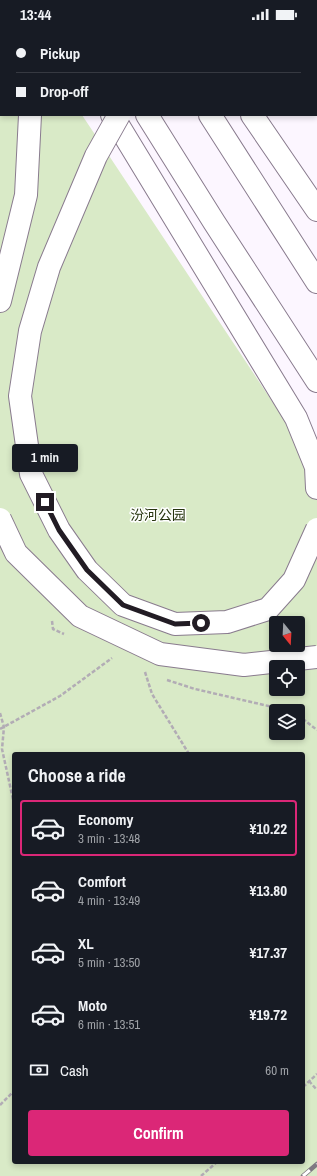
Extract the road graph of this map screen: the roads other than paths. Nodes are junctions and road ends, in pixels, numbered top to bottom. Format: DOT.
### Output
graph roads {
  1 [pos="30,116"];
  2 [pos="113,116"];
  3 [pos="118,116"];
  4 [pos="148,116"];
  5 [pos="211,116"];
  6 [pos="253,116"];
  7 [pos="317,210"];
  8 [pos="317,282"];
  9 [pos="0,301"];
  10 [pos="317,381"];
  11 [pos="317,488"];
  12 [pos="0,519"];
  13 [pos="317,520"];
  14 [pos="317,529"];
  15 [pos="317,657"];
  1 -- 9 [label="main road"];
  2 -- 11 [label="main road"];
  3 -- 14 [label="main road, bridge"];
  4 -- 10 [label="main road"];
  5 -- 8 [label="main road"];
  6 -- 7 [label="main road"];
  12 -- 15 [label="main road, bridge"];
  13 -- 14 [label="main road"];
}
